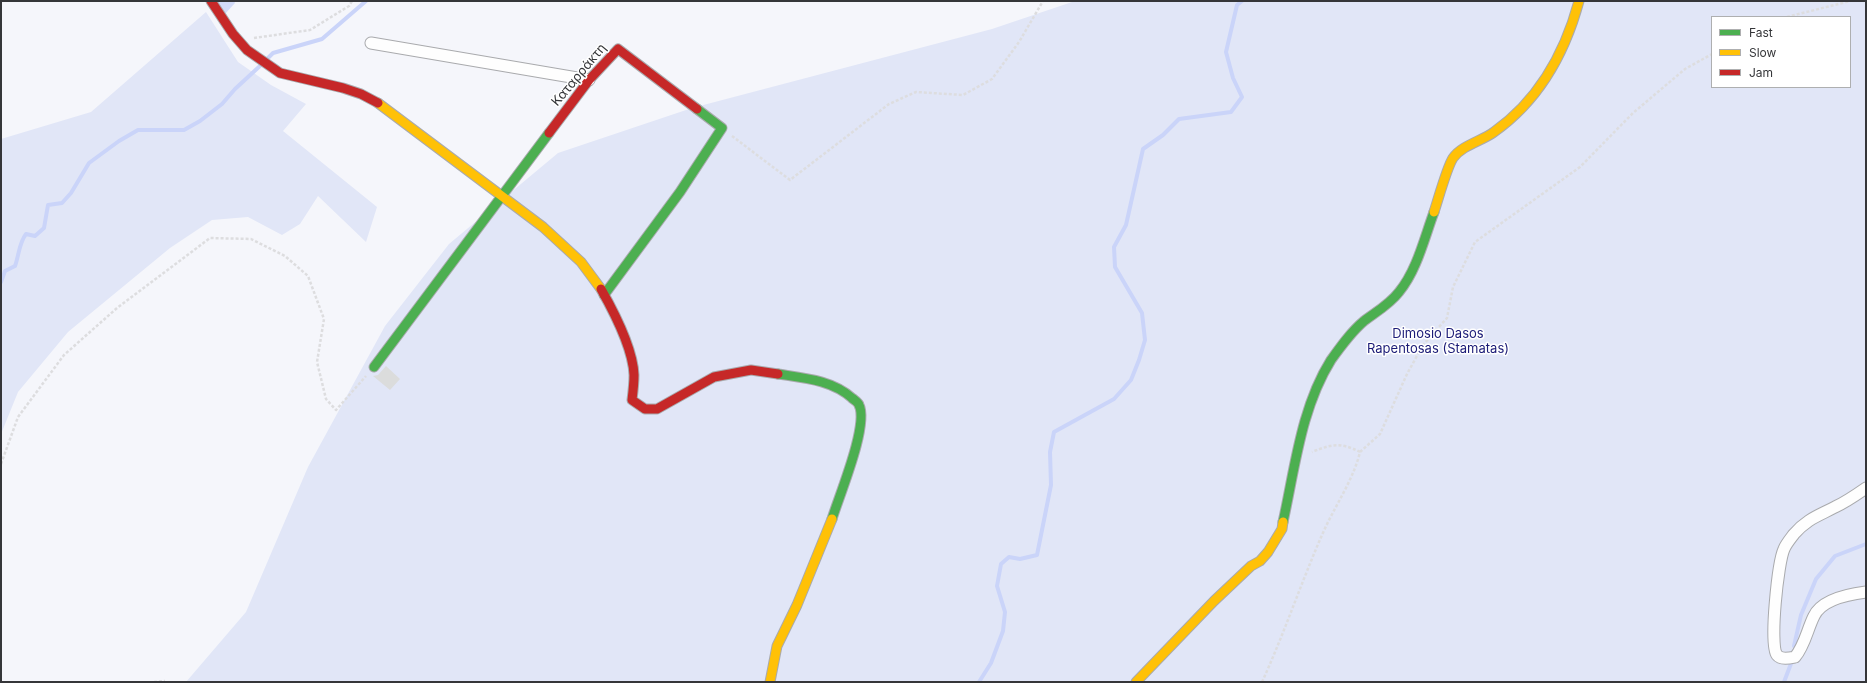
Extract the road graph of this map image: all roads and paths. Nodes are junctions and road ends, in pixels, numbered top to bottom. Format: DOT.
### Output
graph roads {
  1 [pos="211,1"];
  2 [pos="352,1"];
  3 [pos="1043,1"];
  4 [pos="1579,1"];
  5 [pos="1850,1"];
  6 [pos="1791,16"];
  7 [pos="238,41"];
  8 [pos="371,43"];
  9 [pos="1711,55"];
  10 [pos="589,80"];
  11 [pos="722,128"];
  12 [pos="501,197"];
  13 [pos="604,295"];
  14 [pos="374,367"];
  15 [pos="1360,452"];
  16 [pos="1297,459"];
  17 [pos="1,464"];
  18 [pos="1866,488"];
  19 [pos="1866,592"];
  20 [pos="165,681"];
  21 [pos="154,682"];
  22 [pos="770,682"];
  23 [pos="1136,682"];
  24 [pos="1262,682"];
  1 -- 7 [label="street"];
  2 -- 7 [label="path"];
  3 -- 11 [label="path"];
  4 -- 16 [label="street"];
  5 -- 6 [label="path"];
  7 -- 12 [label="street"];
  8 -- 10 [label="street"];
  9 -- 15 [label="path"];
  10 -- 11 [label="street, Καταρράκτη"];
  10 -- 12 [label="street, Καταρράκτη"];
  11 -- 13 [label="street"];
  12 -- 13 [label="street"];
  12 -- 14 [label="street, Καταρράκτη"];
  13 -- 22 [label="street"];
  14 -- 17 [label="path"];
  15 -- 16 [label="path"];
  15 -- 24 [label="path"];
  16 -- 23 [label="street"];
  18 -- 19 [label="street"];
  20 -- 21 [label="path"];
}
